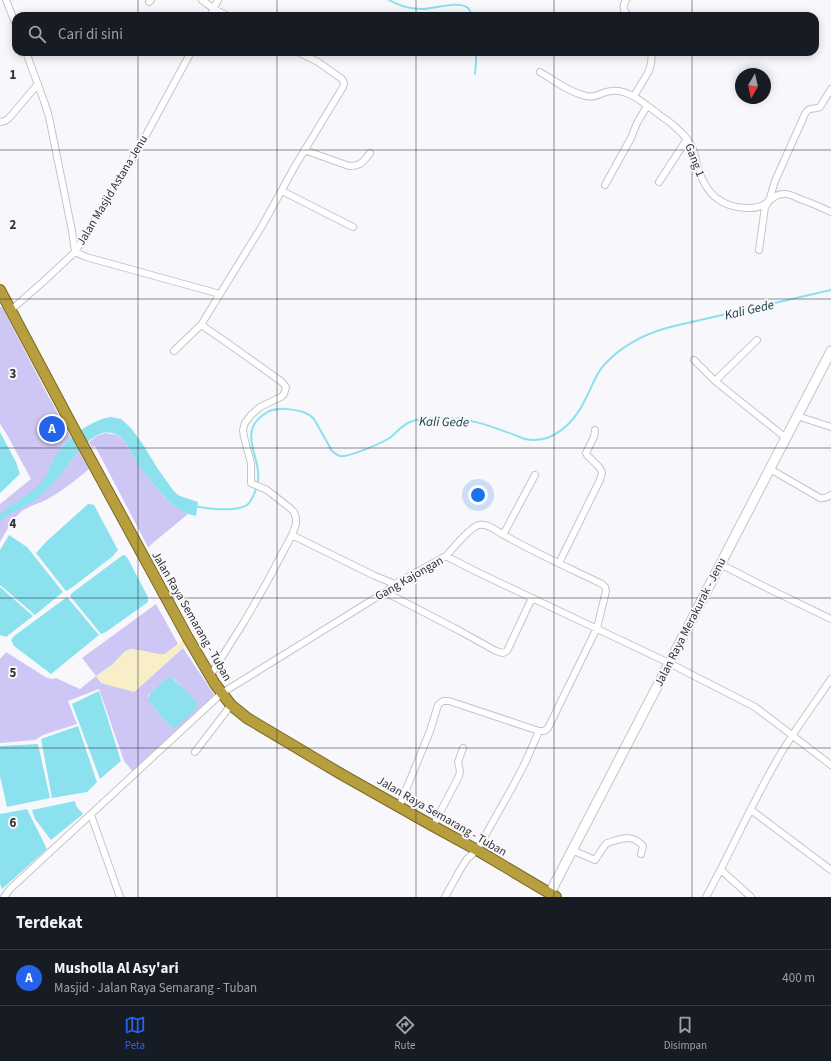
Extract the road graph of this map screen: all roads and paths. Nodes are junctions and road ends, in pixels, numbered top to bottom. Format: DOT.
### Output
graph roads {
  1 [pos="6,0"];
  2 [pos="202,0"];
  3 [pos="218,0"];
  4 [pos="626,0"];
  5 [pos="214,9"];
  6 [pos="212,12"];
  7 [pos="220,12"];
  8 [pos="625,12"];
  9 [pos="12,15"];
  10 [pos="28,56"];
  11 [pos="189,56"];
  12 [pos="306,56"];
  13 [pos="652,56"];
  14 [pos="540,72"];
  15 [pos="38,84"];
  16 [pos="831,89"];
  17 [pos="634,96"];
  18 [pos="647,106"];
  19 [pos="0,122"];
  20 [pos="687,139"];
  21 [pos="304,150"];
  22 [pos="370,153"];
  23 [pos="659,182"];
  24 [pos="605,184"];
  25 [pos="282,191"];
  26 [pos="769,201"];
  27 [pos="831,212"];
  28 [pos="353,227"];
  29 [pos="759,250"];
  30 [pos="75,252"];
  31 [pos="0,290"];
  32 [pos="220,294"];
  33 [pos="11,310"];
  34 [pos="202,324"];
  35 [pos="757,340"];
  36 [pos="831,350"];
  37 [pos="174,351"];
  38 [pos="694,360"];
  39 [pos="715,381"];
  40 [pos="797,416"];
  41 [pos="831,427"];
  42 [pos="595,430"];
  43 [pos="786,438"];
  44 [pos="770,469"];
  45 [pos="535,475"];
  46 [pos="831,495"];
  47 [pos="292,535"];
  48 [pos="503,535"];
  49 [pos="446,556"];
  50 [pos="559,563"];
  51 [pos="720,564"];
  52 [pos="394,584"];
  53 [pos="385,592"];
  54 [pos="532,598"];
  55 [pos="831,619"];
  56 [pos="597,628"];
  57 [pos="669,663"];
  58 [pos="210,676"];
  59 [pos="831,678"];
  60 [pos="222,693"];
  61 [pos="231,704"];
  62 [pos="539,731"];
  63 [pos="792,735"];
  64 [pos="463,748"];
  65 [pos="195,752"];
  66 [pos="831,765"];
  67 [pos="399,807"];
  68 [pos="751,810"];
  69 [pos="91,815"];
  70 [pos="433,826"];
  71 [pos="477,850"];
  72 [pos="572,850"];
  73 [pos="641,854"];
  74 [pos="721,870"];
  75 [pos="831,870"];
  76 [pos="553,895"];
  77 [pos="4,897"];
  78 [pos="120,897"];
  79 [pos="445,897"];
  80 [pos="706,897"];
  81 [pos="751,897"];
  1 -- 9 [label="street"];
  2 -- 5 [label="street"];
  3 -- 5 [label="street"];
  4 -- 8 [label="street"];
  5 -- 6 [label="street"];
  5 -- 7 [label="street"];
  10 -- 15 [label="street"];
  11 -- 30 [label="street, Jalan Masjid Astana Jenu"];
  12 -- 21 [label="street"];
  13 -- 17 [label="street"];
  14 -- 17 [label="street, Gang 1"];
  15 -- 19 [label="street"];
  15 -- 30 [label="street"];
  16 -- 26 [label="street"];
  17 -- 18 [label="street, Gang 1"];
  18 -- 20 [label="street, Gang 1"];
  18 -- 24 [label="street"];
  20 -- 23 [label="street"];
  20 -- 26 [label="street, Gang 1"];
  21 -- 22 [label="street"];
  21 -- 25 [label="street"];
  25 -- 28 [label="street"];
  25 -- 32 [label="street"];
  26 -- 27 [label="street, Gang 1"];
  26 -- 29 [label="street"];
  30 -- 32 [label="street"];
  30 -- 33 [label="street, Jalan Masjid Astana Jenu"];
  31 -- 33 [label="highway, Jalan Raya Semarang - Tuban"];
  32 -- 34 [label="street"];
  33 -- 58 [label="highway, Jalan Raya Semarang - Tuban"];
  34 -- 37 [label="street"];
  34 -- 47 [label="street"];
  35 -- 39 [label="street"];
  36 -- 40 [label="main road, Jalan Raya Merakurak - Jenu"];
  38 -- 39 [label="street"];
  39 -- 43 [label="street"];
  40 -- 41 [label="street"];
  40 -- 43 [label="main road, Jalan Raya Merakurak - Jenu"];
  42 -- 50 [label="street"];
  43 -- 44 [label="main road, Jalan Raya Merakurak - Jenu"];
  44 -- 46 [label="street"];
  44 -- 51 [label="main road, Jalan Raya Merakurak - Jenu"];
  45 -- 48 [label="street"];
  47 -- 52 [label="street"];
  47 -- 58 [label="street"];
  48 -- 49 [label="street"];
  48 -- 50 [label="street"];
  49 -- 52 [label="street, Gang Kajongan"];
  49 -- 54 [label="street, Gang Kajongan"];
  50 -- 56 [label="street"];
  51 -- 55 [label="street"];
  51 -- 57 [label="main road, Jalan Raya Merakurak - Jenu"];
  52 -- 53 [label="street, Gang Kajongan"];
  53 -- 54 [label="street"];
  53 -- 60 [label="street, Gang Kajongan"];
  54 -- 56 [label="street, Gang Kajongan"];
  56 -- 57 [label="street, Gang Kajongan"];
  56 -- 62 [label="street"];
  57 -- 63 [label="street, Gang Kajongan"];
  57 -- 72 [label="main road, Jalan Raya Merakurak - Jenu"];
  58 -- 60 [label="highway, Jalan Raya Semarang - Tuban"];
  59 -- 63 [label="street"];
  60 -- 61 [label="highway, Jalan Raya Semarang - Tuban"];
  60 -- 69 [label="street, Gang Kajongan"];
  61 -- 65 [label="street"];
  61 -- 67 [label="highway, Jalan Raya Semarang - Tuban"];
  62 -- 67 [label="street"];
  62 -- 71 [label="street"];
  63 -- 66 [label="street, Gang Kajongan"];
  63 -- 68 [label="street"];
  64 -- 70 [label="street"];
  67 -- 70 [label="highway, Jalan Raya Semarang - Tuban"];
  68 -- 74 [label="street"];
  68 -- 75 [label="street"];
  69 -- 77 [label="street, Gang Kajongan"];
  69 -- 78 [label="street"];
  70 -- 71 [label="highway, Jalan Raya Semarang - Tuban"];
  71 -- 76 [label="highway, Jalan Raya Semarang - Tuban"];
  71 -- 79 [label="street"];
  72 -- 73 [label="street"];
  72 -- 76 [label="main road, Jalan Raya Merakurak - Jenu"];
  74 -- 80 [label="street"];
  74 -- 81 [label="street"];
}
